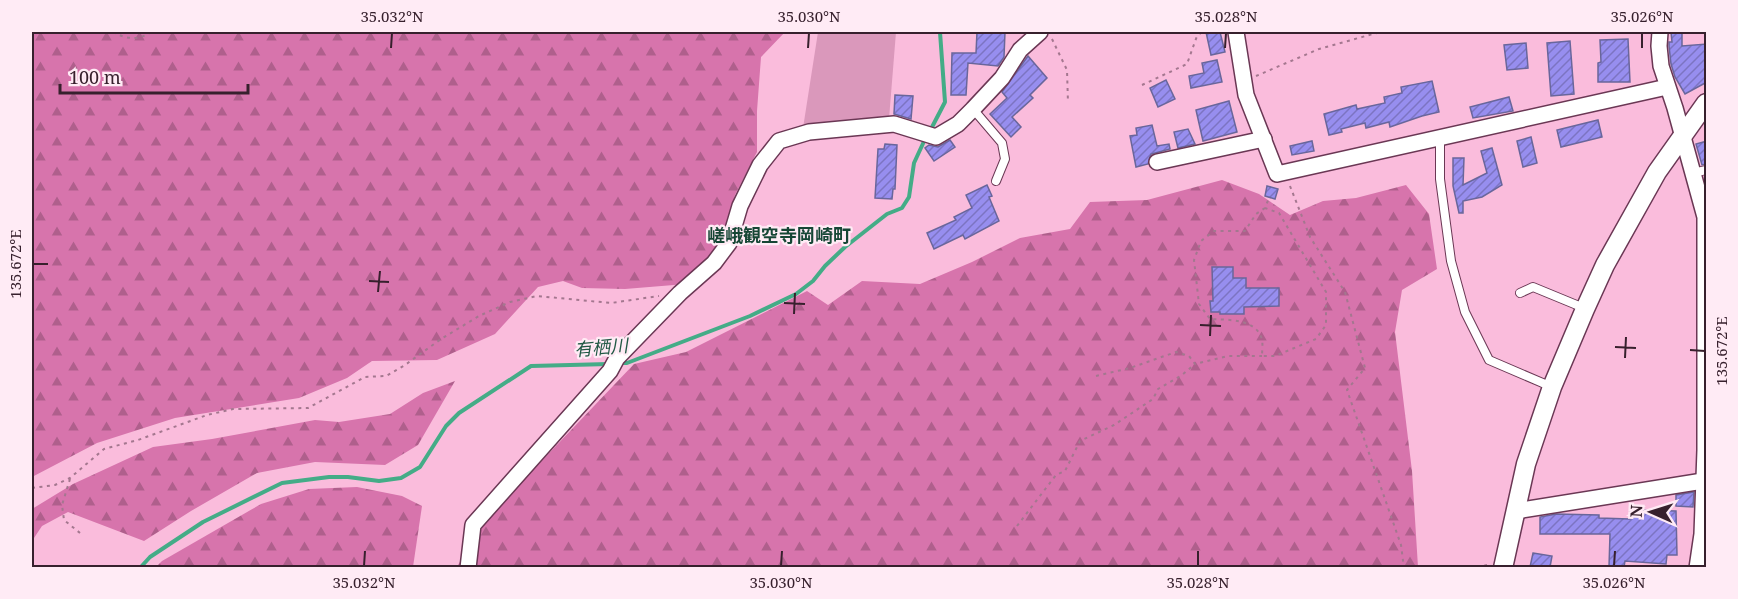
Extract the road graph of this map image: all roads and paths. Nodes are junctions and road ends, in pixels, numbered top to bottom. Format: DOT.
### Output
graph roads {
  1 [pos="113,32"];
  2 [pos="151,32"];
  3 [pos="1040,32"];
  4 [pos="1048,32"];
  5 [pos="1202,32"];
  6 [pos="1236,32"];
  7 [pos="1380,32"];
  8 [pos="1660,32"];
  9 [pos="1244,75"];
  10 [pos="1142,85"];
  11 [pos="1667,87"];
  12 [pos="1068,103"];
  13 [pos="1707,103"];
  14 [pos="973,109"];
  15 [pos="1683,135"];
  16 [pos="1440,138"];
  17 [pos="1264,139"];
  18 [pos="1157,162"];
  19 [pos="1284,172"];
  20 [pos="1700,172"];
  21 [pos="996,181"];
  22 [pos="1269,198"];
  23 [pos="1265,208"];
  24 [pos="1706,216"];
  25 [pos="680,293"];
  26 [pos="1520,293"];
  27 [pos="1706,306"];
  28 [pos="1586,309"];
  29 [pos="1262,356"];
  30 [pos="1195,364"];
  31 [pos="1096,376"];
  32 [pos="1551,387"];
  33 [pos="1705,460"];
  34 [pos="70,478"];
  35 [pos="1703,481"];
  36 [pos="32,488"];
  37 [pos="1516,511"];
  38 [pos="1017,526"];
  39 [pos="80,533"];
  40 [pos="1704,534"];
  41 [pos="468,567"];
  42 [pos="1404,567"];
  43 [pos="1503,567"];
  44 [pos="1697,567"];
  1 -- 2 [label="path"];
  3 -- 14 [label="street"];
  4 -- 12 [label="path"];
  5 -- 10 [label="path"];
  6 -- 9 [label="street"];
  7 -- 9 [label="path"];
  8 -- 11 [label="street"];
  9 -- 17 [label="street"];
  11 -- 15 [label="street"];
  11 -- 16 [label="street"];
  13 -- 15 [label="street"];
  14 -- 21 [label="lane"];
  14 -- 25 [label="street"];
  15 -- 20 [label="street"];
  15 -- 28 [label="street"];
  16 -- 19 [label="street"];
  16 -- 32 [label="lane"];
  17 -- 18 [label="street"];
  17 -- 19 [label="street"];
  19 -- 42 [label="path"];
  20 -- 24 [label="street"];
  22 -- 23 [label="path"];
  23 -- 29 [label="path"];
  23 -- 29 [label="path"];
  24 -- 27 [label="street"];
  25 -- 34 [label="path"];
  25 -- 41 [label="street"];
  26 -- 28 [label="lane"];
  27 -- 33 [label="street"];
  28 -- 32 [label="street"];
  29 -- 30 [label="path"];
  30 -- 31 [label="path"];
  30 -- 38 [label="path"];
  32 -- 37 [label="street"];
  33 -- 35 [label="street"];
  34 -- 36 [label="path"];
  34 -- 39 [label="path"];
  35 -- 37 [label="street"];
  35 -- 40 [label="street"];
  37 -- 43 [label="street"];
  40 -- 44 [label="street"];
}
